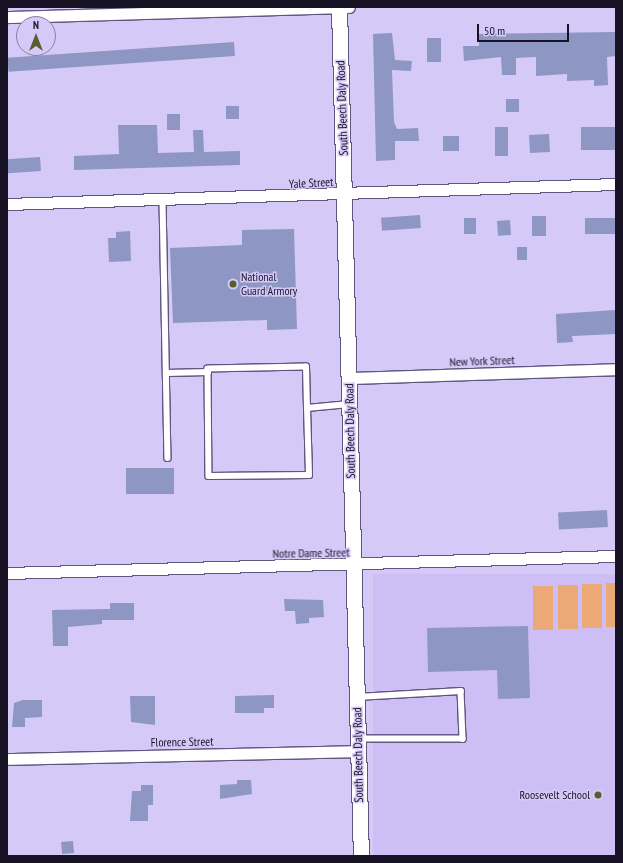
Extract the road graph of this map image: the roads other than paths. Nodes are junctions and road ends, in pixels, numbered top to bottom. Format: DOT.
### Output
graph roads {
  1 [pos="342,7"];
  2 [pos="254,9"];
  3 [pos="7,17"];
  4 [pos="616,184"];
  5 [pos="344,194"];
  6 [pos="163,200"];
  7 [pos="7,204"];
  8 [pos="616,369"];
  9 [pos="208,372"];
  10 [pos="166,373"];
  11 [pos="349,378"];
  12 [pos="350,404"];
  13 [pos="308,408"];
  14 [pos="168,458"];
  15 [pos="616,556"];
  16 [pos="353,565"];
  17 [pos="7,573"];
  18 [pos="357,697"];
  19 [pos="358,745"];
  20 [pos="7,759"];
  21 [pos="360,856"];
  1 -- 2 [label="street"];
  1 -- 5 [label="main road, South Beech Daly Road"];
  2 -- 3 [label="street"];
  4 -- 5 [label="street, Yale Street"];
  5 -- 6 [label="street, Yale Street"];
  5 -- 11 [label="main road, South Beech Daly Road"];
  6 -- 7 [label="street, Yale Street"];
  6 -- 10 [label="lane"];
  8 -- 11 [label="street, New York Street"];
  9 -- 10 [label="lane"];
  9 -- 13 [label="lane"];
  9 -- 13 [label="lane"];
  10 -- 14 [label="lane"];
  11 -- 12 [label="main road, South Beech Daly Road"];
  12 -- 13 [label="lane"];
  12 -- 16 [label="main road, South Beech Daly Road"];
  15 -- 16 [label="street, Notre Dame Street"];
  16 -- 17 [label="street, Notre Dame Street"];
  16 -- 18 [label="main road, South Beech Daly Road"];
  18 -- 19 [label="main road, South Beech Daly Road"];
  18 -- 19 [label="lane"];
  19 -- 20 [label="street, Florence Street"];
  19 -- 21 [label="main road, South Beech Daly Road"];
}
